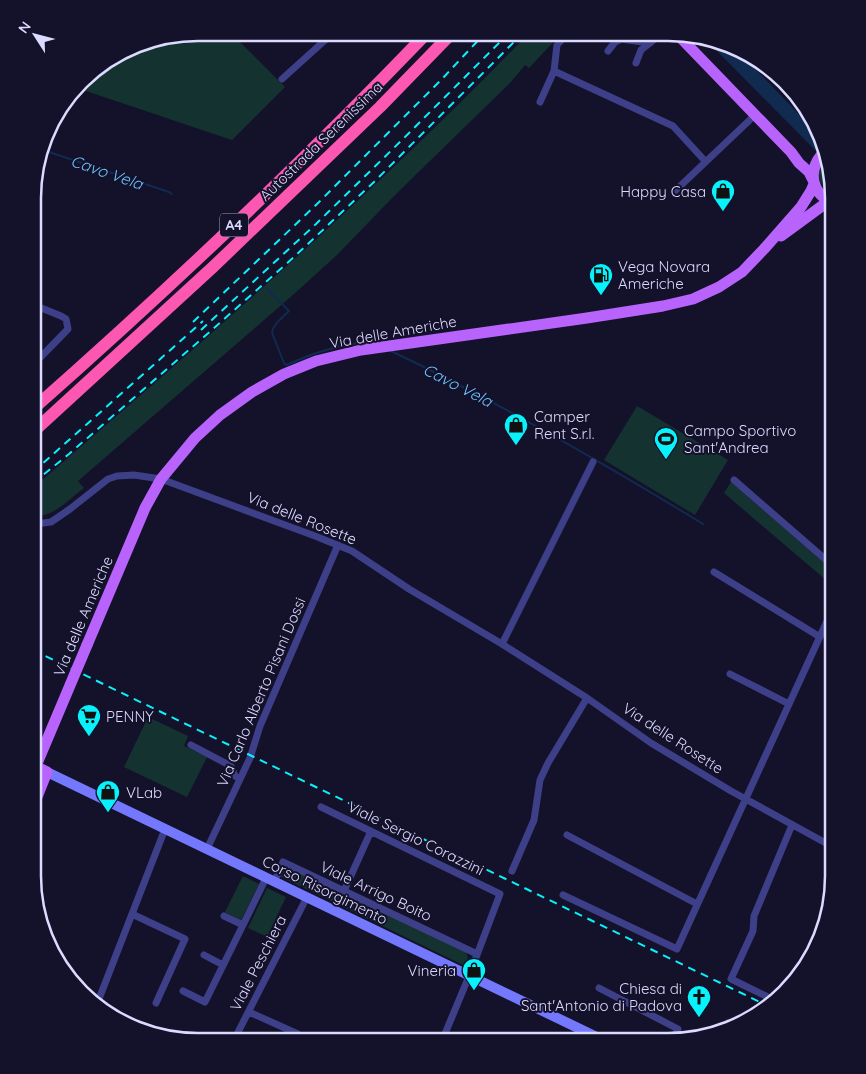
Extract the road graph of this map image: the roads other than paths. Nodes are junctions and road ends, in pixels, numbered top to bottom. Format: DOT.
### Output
graph roads {
  1 [pos="324,41"];
  2 [pos="418,41"];
  3 [pos="419,41"];
  4 [pos="444,41"];
  5 [pos="561,41"];
  6 [pos="617,41"];
  7 [pos="636,41"];
  8 [pos="652,41"];
  9 [pos="650,43"];
  10 [pos="688,43"];
  11 [pos="608,51"];
  12 [pos="636,63"];
  13 [pos="381,70"];
  14 [pos="554,71"];
  15 [pos="282,79"];
  16 [pos="540,102"];
  17 [pos="755,115"];
  18 [pos="791,152"];
  19 [pos="819,157"];
  20 [pos="819,158"];
  21 [pos="705,161"];
  22 [pos="814,183"];
  23 [pos="676,190"];
  24 [pos="825,198"];
  25 [pos="825,204"];
  26 [pos="229,219"];
  27 [pos="764,249"];
  28 [pos="41,308"];
  29 [pos="41,357"];
  30 [pos="41,394"];
  31 [pos="41,403"];
  32 [pos="41,425"];
  33 [pos="593,462"];
  34 [pos="161,479"];
  35 [pos="734,480"];
  36 [pos="41,523"];
  37 [pos="338,545"];
  38 [pos="824,559"];
  39 [pos="714,572"];
  40 [pos="824,627"];
  41 [pos="820,637"];
  42 [pos="502,644"];
  43 [pos="730,674"];
  44 [pos="586,698"];
  45 [pos="789,704"];
  46 [pos="191,745"];
  47 [pos="41,754"];
  48 [pos="41,769"];
  49 [pos="47,772"];
  50 [pos="240,779"];
  51 [pos="41,787"];
  52 [pos="746,799"];
  53 [pos="321,807"];
  54 [pos="792,825"];
  55 [pos="165,829"];
  56 [pos="371,831"];
  57 [pos="567,835"];
  58 [pos="824,842"];
  59 [pos="207,849"];
  60 [pos="512,871"];
  61 [pos="270,880"];
  62 [pos="344,891"];
  63 [pos="563,895"];
  64 [pos="307,897"];
  65 [pos="697,904"];
  66 [pos="132,914"];
  67 [pos="224,916"];
  68 [pos="243,925"];
  69 [pos="478,954"];
  70 [pos="204,955"];
  71 [pos="223,965"];
  72 [pos="469,976"];
  73 [pos="599,988"];
  74 [pos="183,992"];
  75 [pos="100,997"];
  76 [pos="767,997"];
  77 [pos="156,1003"];
  78 [pos="249,1012"];
  79 [pos="238,1032"];
  80 [pos="294,1032"];
  81 [pos="446,1032"];
  82 [pos="585,1032"];
  83 [pos="676,1032"];
  1 -- 15 [label="street"];
  2 -- 13 [label="highway"];
  3 -- 31 [label="highway, Autostrada Serenissima / A4"];
  4 -- 32 [label="highway, Autostrada Serenissima / A4"];
  5 -- 14 [label="street"];
  6 -- 11 [label="street"];
  7 -- 9 [label="street"];
  8 -- 9 [label="street"];
  9 -- 12 [label="street"];
  10 -- 17 [label="main road"];
  14 -- 16 [label="street"];
  14 -- 21 [label="street"];
  17 -- 18 [label="main road"];
  17 -- 21 [label="street"];
  18 -- 19 [label="main road"];
  18 -- 22 [label="main road"];
  20 -- 22 [label="main road, Via delle Americhe"];
  21 -- 23 [label="street"];
  22 -- 24 [label="main road"];
  22 -- 27 [label="main road, Via delle Americhe"];
  25 -- 27 [label="main road, Via delle Americhe"];
  26 -- 30 [label="highway"];
  27 -- 34 [label="main road, Via delle Americhe"];
  28 -- 29 [label="street"];
  33 -- 42 [label="street"];
  34 -- 36 [label="street, Via delle Rosette"];
  34 -- 37 [label="street, Via delle Rosette"];
  34 -- 47 [label="main road, Via delle Americhe, bridge"];
  35 -- 38 [label="street"];
  37 -- 42 [label="street, Via delle Rosette"];
  37 -- 50 [label="street, Via Carlo Alberto Pisani Dossi"];
  39 -- 41 [label="street"];
  40 -- 41 [label="street"];
  41 -- 45 [label="street"];
  42 -- 44 [label="street, Via delle Rosette"];
  43 -- 45 [label="street"];
  44 -- 52 [label="street, Via delle Rosette"];
  44 -- 60 [label="street"];
  45 -- 52 [label="street"];
  46 -- 50 [label="street"];
  48 -- 49 [label="main road, Corso Risorgimento"];
  49 -- 51 [label="main road"];
  49 -- 55 [label="main road, Corso Risorgimento"];
  50 -- 59 [label="street, Via Carlo Alberto Pisani Dossi"];
  52 -- 54 [label="street, Via delle Rosette"];
  52 -- 65 [label="street"];
  53 -- 56 [label="street, Viale Sergio Corazzini"];
  54 -- 58 [label="street, Via delle Rosette"];
  54 -- 76 [label="street"];
  55 -- 59 [label="main road, Corso Risorgimento"];
  55 -- 66 [label="street"];
  56 -- 62 [label="street"];
  56 -- 69 [label="street, Viale Sergio Corazzini"];
  57 -- 65 [label="street"];
  59 -- 61 [label="main road, Corso Risorgimento"];
  61 -- 62 [label="street, Viale Arrigo Boito"];
  61 -- 64 [label="main road, Corso Risorgimento"];
  61 -- 68 [label="street"];
  62 -- 69 [label="street, Viale Arrigo Boito"];
  63 -- 65 [label="street"];
  64 -- 72 [label="main road, Corso Risorgimento"];
  64 -- 78 [label="street, Viale Peschiera"];
  66 -- 75 [label="street"];
  66 -- 77 [label="street"];
  67 -- 68 [label="street"];
  68 -- 71 [label="street"];
  69 -- 72 [label="street"];
  70 -- 71 [label="street"];
  71 -- 74 [label="street"];
  72 -- 81 [label="street"];
  72 -- 82 [label="main road, Corso Risorgimento"];
  73 -- 83 [label="street"];
  78 -- 79 [label="street, Viale Peschiera"];
  78 -- 80 [label="street"];
}
